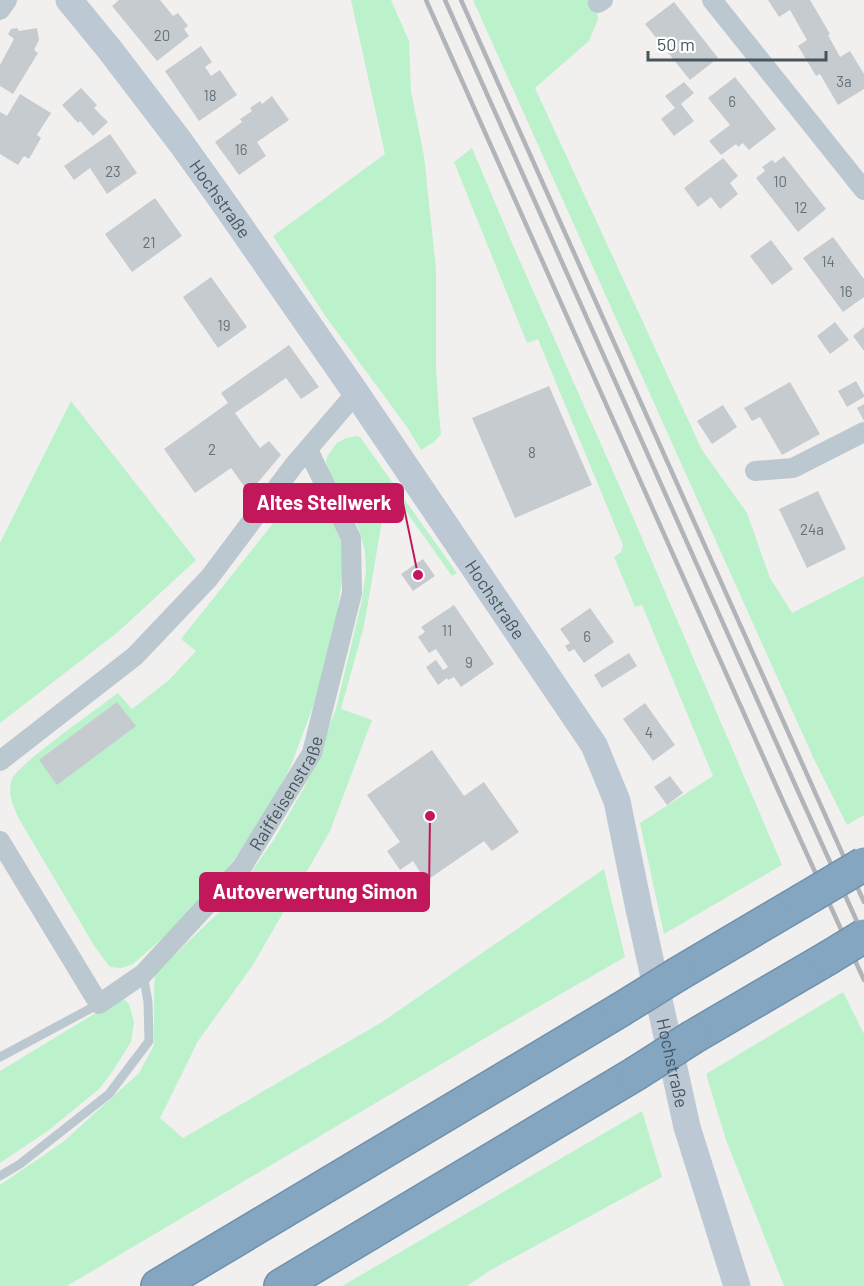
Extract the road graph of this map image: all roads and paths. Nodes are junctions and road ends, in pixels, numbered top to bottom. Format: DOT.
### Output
graph roads {
  1 [pos="7,0"];
  2 [pos="69,0"];
  3 [pos="712,0"];
  4 [pos="0,10"];
  5 [pos="864,189"];
  6 [pos="356,393"];
  7 [pos="864,432"];
  8 [pos="308,450"];
  9 [pos="755,471"];
  10 [pos="0,760"];
  11 [pos="0,841"];
  12 [pos="864,864"];
  13 [pos="864,936"];
  14 [pos="143,974"];
  15 [pos="99,1004"];
  16 [pos="0,1057"];
  17 [pos="0,1176"];
  18 [pos="158,1286"];
  19 [pos="281,1286"];
  20 [pos="737,1286"];
  1 -- 4 [label="street"];
  2 -- 6 [label="street, Hochstraße"];
  3 -- 5 [label="street"];
  6 -- 8 [label="street"];
  6 -- 20 [label="street, Hochstraße"];
  7 -- 9 [label="street"];
  8 -- 10 [label="street"];
  8 -- 14 [label="street, Raiffeisenstraße"];
  11 -- 15 [label="street"];
  12 -- 18 [label="highway, bridge"];
  13 -- 19 [label="highway, bridge"];
  14 -- 15 [label="street, Raiffeisenstraße"];
  14 -- 17 [label="lane"];
  15 -- 16 [label="lane"];
}
